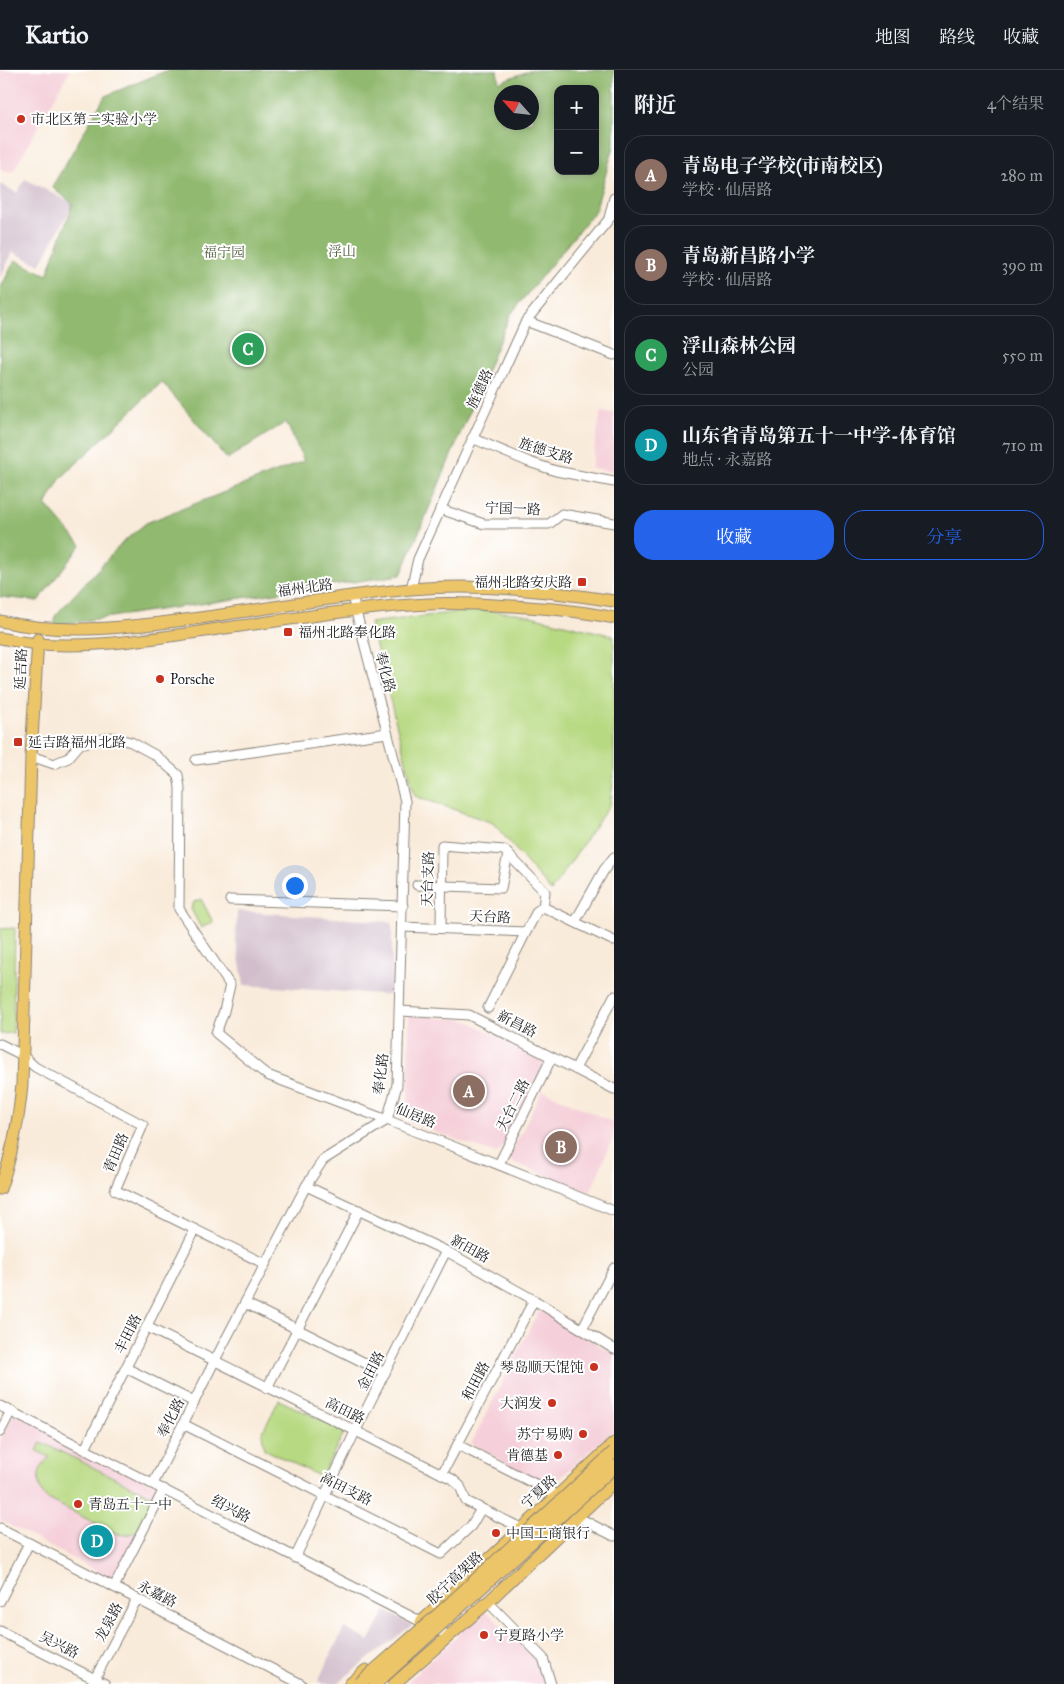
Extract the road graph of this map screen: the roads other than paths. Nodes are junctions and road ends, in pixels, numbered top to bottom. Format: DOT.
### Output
graph roads {
  1 [pos="614,198"];
  2 [pos="611,217"];
  3 [pos="526,321"];
  4 [pos="614,355"];
  5 [pos="472,438"];
  6 [pos="614,482"];
  7 [pos="440,509"];
  8 [pos="614,523"];
  9 [pos="411,589"];
  10 [pos="352,596"];
  11 [pos="614,601"];
  12 [pos="354,610"];
  13 [pos="614,618"];
  14 [pos="0,621"];
  15 [pos="39,628"];
  16 [pos="0,638"];
  17 [pos="37,645"];
  18 [pos="387,733"];
  19 [pos="30,756"];
  20 [pos="196,760"];
  21 [pos="508,854"];
  22 [pos="614,857"];
  23 [pos="604,870"];
  24 [pos="614,875"];
  25 [pos="417,885"];
  26 [pos="441,886"];
  27 [pos="230,900"];
  28 [pos="403,906"];
  29 [pos="543,907"];
  30 [pos="575,922"];
  31 [pos="402,927"];
  32 [pos="441,928"];
  33 [pos="526,932"];
  34 [pos="614,941"];
  35 [pos="614,996"];
  36 [pos="488,1008"];
  37 [pos="400,1011"];
  38 [pos="0,1044"];
  39 [pos="22,1055"];
  40 [pos="552,1058"];
  41 [pos="575,1069"];
  42 [pos="614,1089"];
  43 [pos="387,1120"];
  44 [pos="498,1164"];
  45 [pos="306,1186"];
  46 [pos="0,1189"];
  47 [pos="359,1210"];
  48 [pos="614,1211"];
  49 [pos="195,1230"];
  50 [pos="446,1251"];
  51 [pos="265,1264"];
  52 [pos="614,1268"];
  53 [pos="534,1300"];
  54 [pos="245,1302"];
  55 [pos="147,1327"];
  56 [pos="298,1329"];
  57 [pos="582,1329"];
  58 [pos="614,1349"];
  59 [pos="214,1362"];
  60 [pos="126,1368"];
  61 [pos="385,1373"];
  62 [pos="266,1388"];
  63 [pos="194,1402"];
  64 [pos="0,1406"];
  65 [pos="10,1411"];
  66 [pos="183,1424"];
  67 [pos="0,1432"];
  68 [pos="356,1432"];
  69 [pos="614,1443"];
  70 [pos="458,1445"];
  71 [pos="85,1449"];
  72 [pos="614,1452"];
  73 [pos="614,1467"];
  74 [pos="442,1474"];
  75 [pos="614,1482"];
  76 [pos="153,1484"];
  77 [pos="164,1489"];
  78 [pos="326,1494"];
  79 [pos="557,1495"];
  80 [pos="481,1509"];
  81 [pos="576,1517"];
  82 [pos="0,1528"];
  83 [pos="521,1528"];
  84 [pos="614,1536"];
  85 [pos="29,1543"];
  86 [pos="295,1558"];
  87 [pos="114,1587"];
  88 [pos="137,1599"];
  89 [pos="0,1601"];
  90 [pos="488,1602"];
  91 [pos="422,1622"];
  92 [pos="0,1630"];
  93 [pos="449,1636"];
  94 [pos="93,1681"];
  95 [pos="105,1684"];
  96 [pos="301,1684"];
  97 [pos="350,1684"];
  98 [pos="359,1684"];
  99 [pos="375,1684"];
  100 [pos="394,1684"];
  101 [pos="552,1684"];
  1 -- 2 [label="street, 旌德路"];
  2 -- 3 [label="street, 旌德路"];
  3 -- 4 [label="street"];
  3 -- 5 [label="street, 旌德路"];
  5 -- 6 [label="street, 旌德支路"];
  5 -- 7 [label="street, 旌德路"];
  7 -- 8 [label="street, 宁国一路"];
  7 -- 9 [label="street, 旌德路"];
  9 -- 10 [label="main road, 福州北路"];
  9 -- 11 [label="main road, 福州北路"];
  10 -- 12 [label="street, 奉化路"];
  10 -- 15 [label="main road, 福州北路"];
  12 -- 13 [label="main road, 福州北路"];
  12 -- 17 [label="main road, 福州北路"];
  12 -- 18 [label="street, 奉化路"];
  14 -- 15 [label="main road, 福州北路"];
  15 -- 17 [label="main road, 延吉路"];
  16 -- 17 [label="main road, 福州北路"];
  17 -- 19 [label="main road, 延吉路"];
  18 -- 20 [label="street"];
  18 -- 28 [label="street, 奉化路"];
  19 -- 39 [label="main road, 延吉路"];
  19 -- 43 [label="street, 仙居路"];
  21 -- 26 [label="street"];
  21 -- 26 [label="street, 天台支路"];
  21 -- 29 [label="street"];
  22 -- 23 [label="street"];
  23 -- 24 [label="street"];
  23 -- 30 [label="street"];
  25 -- 26 [label="street"];
  26 -- 32 [label="street, 天台支路"];
  27 -- 28 [label="street"];
  28 -- 31 [label="street, 奉化路"];
  29 -- 30 [label="street"];
  29 -- 33 [label="street, 天台路"];
  30 -- 34 [label="street"];
  31 -- 32 [label="street, 天台路"];
  31 -- 37 [label="street, 奉化路"];
  32 -- 33 [label="street, 天台路"];
  33 -- 36 [label="street"];
  35 -- 41 [label="street"];
  37 -- 40 [label="street, 新昌路"];
  37 -- 43 [label="street, 奉化路"];
  38 -- 39 [label="street, 青田路"];
  39 -- 46 [label="main road, 延吉路"];
  39 -- 49 [label="street, 青田路"];
  40 -- 41 [label="street, 新昌路"];
  40 -- 44 [label="street, 天台二路"];
  41 -- 42 [label="street, 新昌路"];
  43 -- 44 [label="street, 仙居路"];
  43 -- 45 [label="street, 奉化路"];
  44 -- 48 [label="street, 仙居路"];
  45 -- 47 [label="street, 新田路"];
  45 -- 51 [label="street, 奉化路"];
  47 -- 50 [label="street, 新田路"];
  47 -- 56 [label="street"];
  49 -- 51 [label="street, 青田路"];
  49 -- 55 [label="street, 丰田路"];
  50 -- 53 [label="street, 新田路"];
  50 -- 61 [label="street, 金田路"];
  51 -- 54 [label="street, 奉化路"];
  52 -- 57 [label="street"];
  53 -- 57 [label="street, 新田路"];
  53 -- 70 [label="street, 和田路"];
  54 -- 56 [label="street"];
  54 -- 59 [label="street, 奉化路"];
  55 -- 59 [label="street, 高田路"];
  55 -- 60 [label="street, 丰田路"];
  56 -- 61 [label="street"];
  56 -- 62 [label="street"];
  57 -- 58 [label="street, 新田路"];
  59 -- 62 [label="street, 高田路"];
  59 -- 63 [label="street, 奉化路"];
  60 -- 63 [label="street"];
  60 -- 71 [label="street, 丰田路"];
  61 -- 68 [label="street, 金田路"];
  62 -- 68 [label="street, 高田路"];
  63 -- 66 [label="street, 奉化路"];
  64 -- 65 [label="street, 绍兴路"];
  65 -- 67 [label="street"];
  65 -- 71 [label="street, 绍兴路"];
  66 -- 76 [label="street, 奉化路"];
  66 -- 78 [label="street, 高田支路"];
  68 -- 74 [label="street, 高田路"];
  68 -- 78 [label="street, 金田路"];
  69 -- 79 [label="main road, 宁夏路"];
  70 -- 74 [label="street, 和田路"];
  70 -- 79 [label="street"];
  71 -- 76 [label="street, 绍兴路"];
  72 -- 98 [label="highway, 胶宁高架路, bridge"];
  73 -- 99 [label="highway, 胶宁高架路, bridge"];
  74 -- 80 [label="street, 高田路"];
  75 -- 81 [label="main road"];
  76 -- 77 [label="street, 绍兴路"];
  77 -- 86 [label="street, 绍兴路"];
  77 -- 87 [label="street"];
  78 -- 80 [label="street, 高田支路"];
  78 -- 86 [label="street, 金田路"];
  79 -- 81 [label="street"];
  79 -- 83 [label="main road, 宁夏路"];
  80 -- 83 [label="street, 高田路"];
  81 -- 84 [label="street"];
  81 -- 90 [label="main road"];
  82 -- 85 [label="street, 永嘉路"];
  83 -- 91 [label="main road, 宁夏路"];
  85 -- 87 [label="street, 永嘉路"];
  85 -- 89 [label="street"];
  86 -- 91 [label="street, 绍兴路"];
  87 -- 88 [label="street, 永嘉路"];
  88 -- 94 [label="street, 龙泉路"];
  88 -- 96 [label="street, 永嘉路"];
  90 -- 93 [label="main road"];
  90 -- 101 [label="street"];
  91 -- 93 [label="street, 绍兴路"];
  91 -- 97 [label="main road, 宁夏路"];
  92 -- 94 [label="street, 吴兴路"];
  93 -- 100 [label="main road"];
  94 -- 95 [label="street, 吴兴路"];
}
